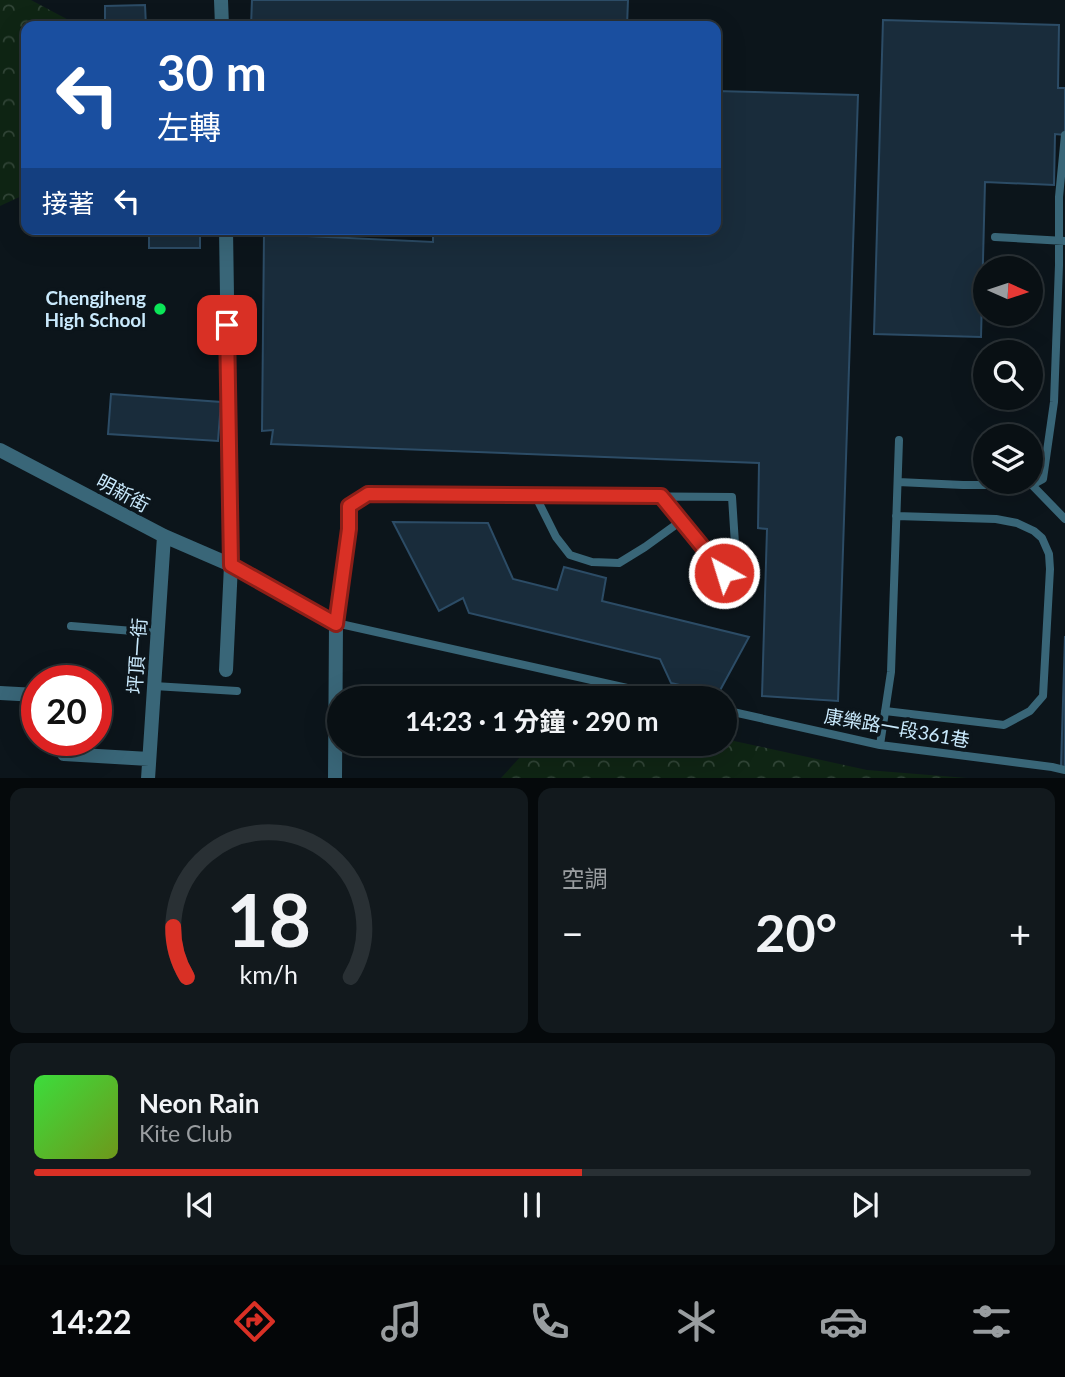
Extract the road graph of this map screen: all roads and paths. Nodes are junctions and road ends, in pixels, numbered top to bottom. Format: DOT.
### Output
graph roads {
  1 [pos="221,0"];
  2 [pos="222,21"];
  3 [pos="1065,135"];
  4 [pos="226,235"];
  5 [pos="995,237"];
  6 [pos="1062,240"];
  7 [pos="899,440"];
  8 [pos="0,450"];
  9 [pos="1043,479"];
  10 [pos="898,482"];
  11 [pos="973,485"];
  12 [pos="1041,494"];
  13 [pos="535,495"];
  14 [pos="661,496"];
  15 [pos="896,516"];
  16 [pos="1065,519"];
  17 [pos="681,521"];
  18 [pos="164,536"];
  19 [pos="231,565"];
  20 [pos="336,624"];
  21 [pos="71,626"];
  22 [pos="158,632"];
  23 [pos="226,670"];
  24 [pos="154,686"];
  25 [pos="618,686"];
  26 [pos="237,691"];
  27 [pos="0,692"];
  28 [pos="21,694"];
  29 [pos="885,710"];
  30 [pos="737,713"];
  31 [pos="880,745"];
  32 [pos="98,756"];
  33 [pos="149,759"];
  34 [pos="1065,770"];
  35 [pos="148,778"];
  36 [pos="335,778"];
  1 -- 2 [label="street"];
  3 -- 6 [label="lane"];
  4 -- 19 [label="street"];
  5 -- 6 [label="lane"];
  6 -- 9 [label="lane"];
  7 -- 10 [label="lane"];
  8 -- 18 [label="street, 明新街"];
  10 -- 11 [label="lane"];
  10 -- 15 [label="lane"];
  12 -- 16 [label="lane"];
  13 -- 14 [label="lane"];
  13 -- 17 [label="lane"];
  13 -- 20 [label="lane"];
  14 -- 17 [label="lane"];
  14 -- 17 [label="lane"];
  15 -- 29 [label="lane"];
  15 -- 29 [label="lane"];
  18 -- 19 [label="street, 明新街"];
  18 -- 22 [label="street, 坪頂一街"];
  19 -- 20 [label="street, 明新街"];
  19 -- 23 [label="street"];
  20 -- 25 [label="lane"];
  20 -- 36 [label="street"];
  21 -- 22 [label="lane"];
  22 -- 24 [label="street, 坪頂一街"];
  24 -- 26 [label="lane"];
  24 -- 33 [label="street, 坪頂一街"];
  27 -- 28 [label="street"];
  29 -- 31 [label="lane"];
  30 -- 31 [label="lane, 康樂路一段361巷"];
  31 -- 34 [label="lane, 康樂路一段361巷"];
  32 -- 33 [label="street"];
  33 -- 35 [label="street, 坪頂一街"];
}
